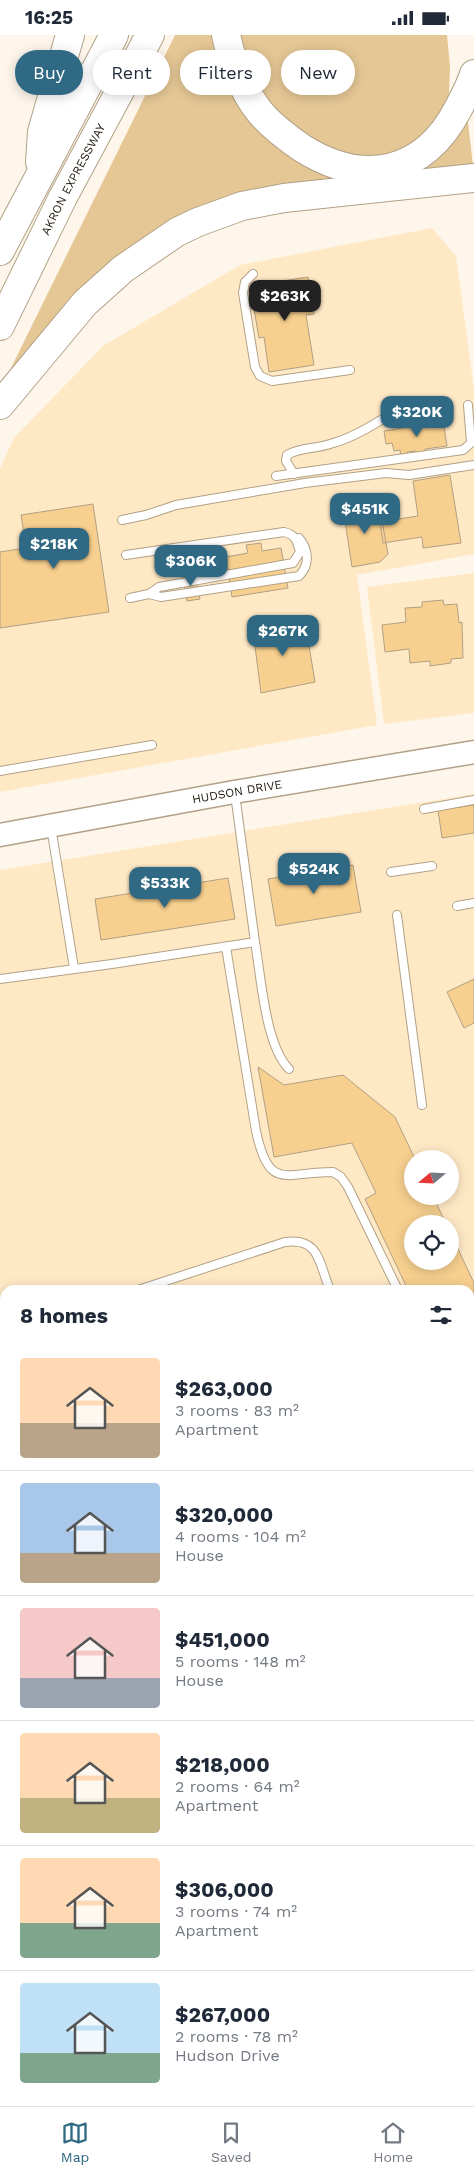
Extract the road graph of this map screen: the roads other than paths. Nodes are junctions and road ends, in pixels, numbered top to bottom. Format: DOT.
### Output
graph roads {
  1 [pos="70,35"];
  2 [pos="114,35"];
  3 [pos="150,35"];
  4 [pos="226,35"];
  5 [pos="474,74"];
  6 [pos="40,175"];
  7 [pos="474,178"];
  8 [pos="0,251"];
  9 [pos="253,274"];
  10 [pos="0,326"];
  11 [pos="350,370"];
  12 [pos="0,405"];
  13 [pos="468,405"];
  14 [pos="381,420"];
  15 [pos="474,465"];
  16 [pos="294,474"];
  17 [pos="276,477"];
  18 [pos="122,520"];
  19 [pos="290,534"];
  20 [pos="126,555"];
  21 [pos="149,594"];
  22 [pos="130,598"];
  23 [pos="152,745"];
  24 [pos="474,752"];
  25 [pos="0,771"];
  26 [pos="234,792"];
  27 [pos="474,800"];
  28 [pos="424,809"];
  29 [pos="50,826"];
  30 [pos="0,835"];
  31 [pos="432,866"];
  32 [pos="392,872"];
  33 [pos="474,903"];
  34 [pos="457,907"];
  35 [pos="398,915"];
  36 [pos="255,942"];
  37 [pos="226,947"];
  38 [pos="74,968"];
  39 [pos="0,979"];
  40 [pos="289,1069"];
  41 [pos="422,1105"];
  42 [pos="153,1285"];
  43 [pos="328,1285"];
  44 [pos="396,1285"];
  1 -- 6 [label="highway"];
  2 -- 6 [label="highway"];
  3 -- 10 [label="highway, AKRON EXPRESSWAY"];
  4 -- 5 [label="highway"];
  6 -- 8 [label="highway"];
  7 -- 12 [label="highway"];
  9 -- 11 [label="lane"];
  13 -- 16 [label="lane"];
  14 -- 16 [label="lane"];
  15 -- 18 [label="lane"];
  16 -- 17 [label="lane"];
  19 -- 20 [label="lane"];
  19 -- 21 [label="lane"];
  19 -- 21 [label="lane"];
  21 -- 22 [label="lane"];
  23 -- 25 [label="lane"];
  24 -- 26 [label="street, HUDSON DRIVE"];
  26 -- 29 [label="street, HUDSON DRIVE"];
  26 -- 36 [label="lane"];
  27 -- 28 [label="lane"];
  29 -- 30 [label="street, HUDSON DRIVE"];
  29 -- 38 [label="lane"];
  31 -- 32 [label="lane"];
  33 -- 34 [label="lane"];
  35 -- 41 [label="lane"];
  36 -- 37 [label="lane"];
  36 -- 40 [label="lane"];
  37 -- 38 [label="lane"];
  37 -- 44 [label="lane"];
  38 -- 39 [label="lane"];
  42 -- 43 [label="lane"];
}
